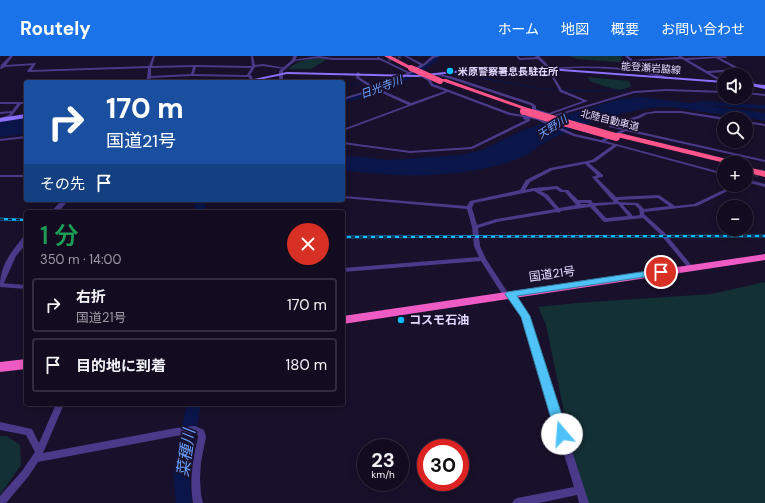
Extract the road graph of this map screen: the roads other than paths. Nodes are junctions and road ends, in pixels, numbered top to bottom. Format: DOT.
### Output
graph roads {
  1 [pos="12,56"];
  2 [pos="154,56"];
  3 [pos="252,56"];
  4 [pos="375,56"];
  5 [pos="393,56"];
  6 [pos="437,56"];
  7 [pos="517,56"];
  8 [pos="626,56"];
  9 [pos="724,56"];
  10 [pos="404,57"];
  11 [pos="538,57"];
  12 [pos="682,57"];
  13 [pos="295,58"];
  14 [pos="717,58"];
  15 [pos="385,59"];
  16 [pos="635,61"];
  17 [pos="422,65"];
  18 [pos="195,66"];
  19 [pos="254,66"];
  20 [pos="150,67"];
  21 [pos="1,68"];
  22 [pos="284,68"];
  23 [pos="736,68"];
  24 [pos="549,69"];
  25 [pos="717,71"];
  26 [pos="410,72"];
  27 [pos="706,72"];
  28 [pos="358,73"];
  29 [pos="281,74"];
  30 [pos="435,74"];
  31 [pos="642,74"];
  32 [pos="653,74"];
  33 [pos="192,75"];
  34 [pos="421,75"];
  35 [pos="149,76"];
  36 [pos="667,78"];
  37 [pos="717,78"];
  38 [pos="250,79"];
  39 [pos="147,80"];
  40 [pos="281,80"];
  41 [pos="717,81"];
  42 [pos="755,85"];
  43 [pos="672,87"];
  44 [pos="765,87"];
  45 [pos="377,89"];
  46 [pos="448,92"];
  47 [pos="634,92"];
  48 [pos="717,92"];
  49 [pos="753,94"];
  50 [pos="765,95"];
  51 [pos="345,98"];
  52 [pos="0,103"];
  53 [pos="20,103"];
  54 [pos="24,103"];
  55 [pos="412,105"];
  56 [pos="529,110"];
  57 [pos="13,112"];
  58 [pos="0,113"];
  59 [pos="24,116"];
  60 [pos="517,116"];
  61 [pos="717,118"];
  62 [pos="0,120"];
  63 [pos="542,121"];
  64 [pos="753,123"];
  65 [pos="765,125"];
  66 [pos="345,129"];
  67 [pos="24,137"];
  68 [pos="619,137"];
  69 [pos="0,140"];
  70 [pos="602,141"];
  71 [pos="345,143"];
  72 [pos="717,159"];
  73 [pos="765,161"];
  74 [pos="585,162"];
  75 [pos="717,162"];
  76 [pos="753,168"];
  77 [pos="753,171"];
  78 [pos="765,171"];
  79 [pos="717,172"];
  80 [pos="765,174"];
  81 [pos="0,176"];
  82 [pos="24,176"];
  83 [pos="753,183"];
  84 [pos="765,186"];
  85 [pos="539,190"];
  86 [pos="522,191"];
  87 [pos="723,192"];
  88 [pos="345,197"];
  89 [pos="64,202"];
  90 [pos="618,202"];
  91 [pos="578,204"];
  92 [pos="591,205"];
  93 [pos="673,207"];
  94 [pos="469,208"];
  95 [pos="56,210"];
  96 [pos="559,211"];
  97 [pos="641,211"];
  98 [pos="645,216"];
  99 [pos="632,218"];
  100 [pos="475,227"];
  101 [pos="24,242"];
  102 [pos="765,257"];
  103 [pos="483,259"];
  104 [pos="692,268"];
  105 [pos="345,270"];
  106 [pos="0,284"];
  107 [pos="24,287"];
  108 [pos="508,295"];
  109 [pos="345,320"];
  110 [pos="24,364"];
  111 [pos="0,367"];
  112 [pos="59,406"];
  113 [pos="0,426"];
  114 [pos="37,455"];
  115 [pos="580,490"];
  116 [pos="0,503"];
  117 [pos="198,503"];
  118 [pos="517,503"];
  119 [pos="584,503"];
  1 -- 21 [label="street"];
  2 -- 20 [label="street"];
  3 -- 19 [label="street"];
  4 -- 15 [label="street"];
  5 -- 26 [label="highway, 北陸自動車道"];
  6 -- 17 [label="street"];
  7 -- 11 [label="street"];
  8 -- 16 [label="street"];
  9 -- 14 [label="street"];
  10 -- 17 [label="street"];
  11 -- 24 [label="street"];
  12 -- 14 [label="street"];
  12 -- 16 [label="street"];
  12 -- 27 [label="street"];
  13 -- 15 [label="street"];
  13 -- 22 [label="street"];
  14 -- 23 [label="street"];
  15 -- 26 [label="highway, 北陸自動車道"];
  16 -- 32 [label="street"];
  17 -- 26 [label="street"];
  18 -- 19 [label="street"];
  18 -- 20 [label="street"];
  18 -- 33 [label="street"];
  19 -- 22 [label="street"];
  19 -- 38 [label="street"];
  20 -- 21 [label="street"];
  20 -- 35 [label="street"];
  22 -- 29 [label="street"];
  24 -- 30 [label="main road, 能登瀬岩脇線"];
  24 -- 31 [label="main road, 能登瀬岩脇線"];
  24 -- 56 [label="street"];
  25 -- 27 [label="street"];
  26 -- 28 [label="main road, 能登瀬岩脇線"];
  26 -- 34 [label="main road, 能登瀬岩脇線"];
  26 -- 45 [label="street"];
  26 -- 56 [label="highway, 北陸自動車道, bridge"];
  27 -- 37 [label="street"];
  28 -- 29 [label="main road, 能登瀬岩脇線"];
  28 -- 45 [label="street"];
  29 -- 38 [label="main road, 能登瀬岩脇線"];
  29 -- 40 [label="street"];
  30 -- 34 [label="main road, 能登瀬岩脇線"];
  30 -- 56 [label="street"];
  31 -- 32 [label="street"];
  31 -- 36 [label="main road, 能登瀬岩脇線"];
  32 -- 36 [label="street"];
  33 -- 35 [label="street"];
  33 -- 38 [label="street"];
  34 -- 46 [label="street"];
  35 -- 39 [label="street"];
  36 -- 41 [label="main road, 能登瀬岩脇線"];
  42 -- 44 [label="main road"];
  43 -- 47 [label="street"];
  45 -- 51 [label="street"];
  45 -- 55 [label="street"];
  46 -- 55 [label="street"];
  46 -- 60 [label="street"];
  47 -- 48 [label="street"];
  47 -- 63 [label="street"];
  49 -- 50 [label="street"];
  52 -- 53 [label="street"];
  53 -- 54 [label="street"];
  53 -- 57 [label="street"];
  55 -- 66 [label="street"];
  56 -- 60 [label="street"];
  56 -- 68 [label="highway, 北陸自動車道, bridge"];
  57 -- 58 [label="street"];
  57 -- 62 [label="street"];
  59 -- 62 [label="main road"];
  60 -- 63 [label="street"];
  60 -- 71 [label="street"];
  61 -- 68 [label="street"];
  63 -- 70 [label="street"];
  64 -- 65 [label="street"];
  67 -- 69 [label="street"];
  68 -- 70 [label="street"];
  68 -- 70 [label="street"];
  68 -- 72 [label="highway, 北陸自動車道"];
  68 -- 73 [label="street"];
  68 -- 74 [label="street"];
  68 -- 75 [label="highway, 北陸自動車道"];
  68 -- 79 [label="street"];
  74 -- 86 [label="street"];
  74 -- 90 [label="street"];
  76 -- 78 [label="highway"];
  77 -- 80 [label="highway"];
  81 -- 82 [label="street"];
  83 -- 84 [label="street"];
  85 -- 86 [label="street"];
  85 -- 91 [label="street"];
  85 -- 96 [label="street"];
  86 -- 94 [label="street"];
  87 -- 93 [label="street"];
  88 -- 94 [label="street"];
  89 -- 95 [label="street"];
  90 -- 92 [label="street"];
  90 -- 93 [label="street"];
  90 -- 97 [label="street"];
  90 -- 99 [label="street"];
  91 -- 92 [label="street"];
  91 -- 96 [label="street"];
  92 -- 99 [label="street"];
  93 -- 97 [label="street"];
  94 -- 100 [label="street"];
  96 -- 100 [label="street"];
  97 -- 98 [label="street"];
  98 -- 99 [label="street"];
  98 -- 104 [label="street"];
  100 -- 103 [label="street"];
  101 -- 106 [label="street"];
  102 -- 104 [label="highway, 国道21号"];
  103 -- 105 [label="street"];
  103 -- 108 [label="street"];
  104 -- 108 [label="highway, 国道21号"];
  106 -- 107 [label="street"];
  108 -- 109 [label="highway, 国道21号"];
  108 -- 115 [label="street"];
  110 -- 111 [label="highway"];
  112 -- 114 [label="street"];
  113 -- 114 [label="street"];
  114 -- 116 [label="street"];
  114 -- 117 [label="street"];
  115 -- 118 [label="street"];
  115 -- 119 [label="street"];
}
